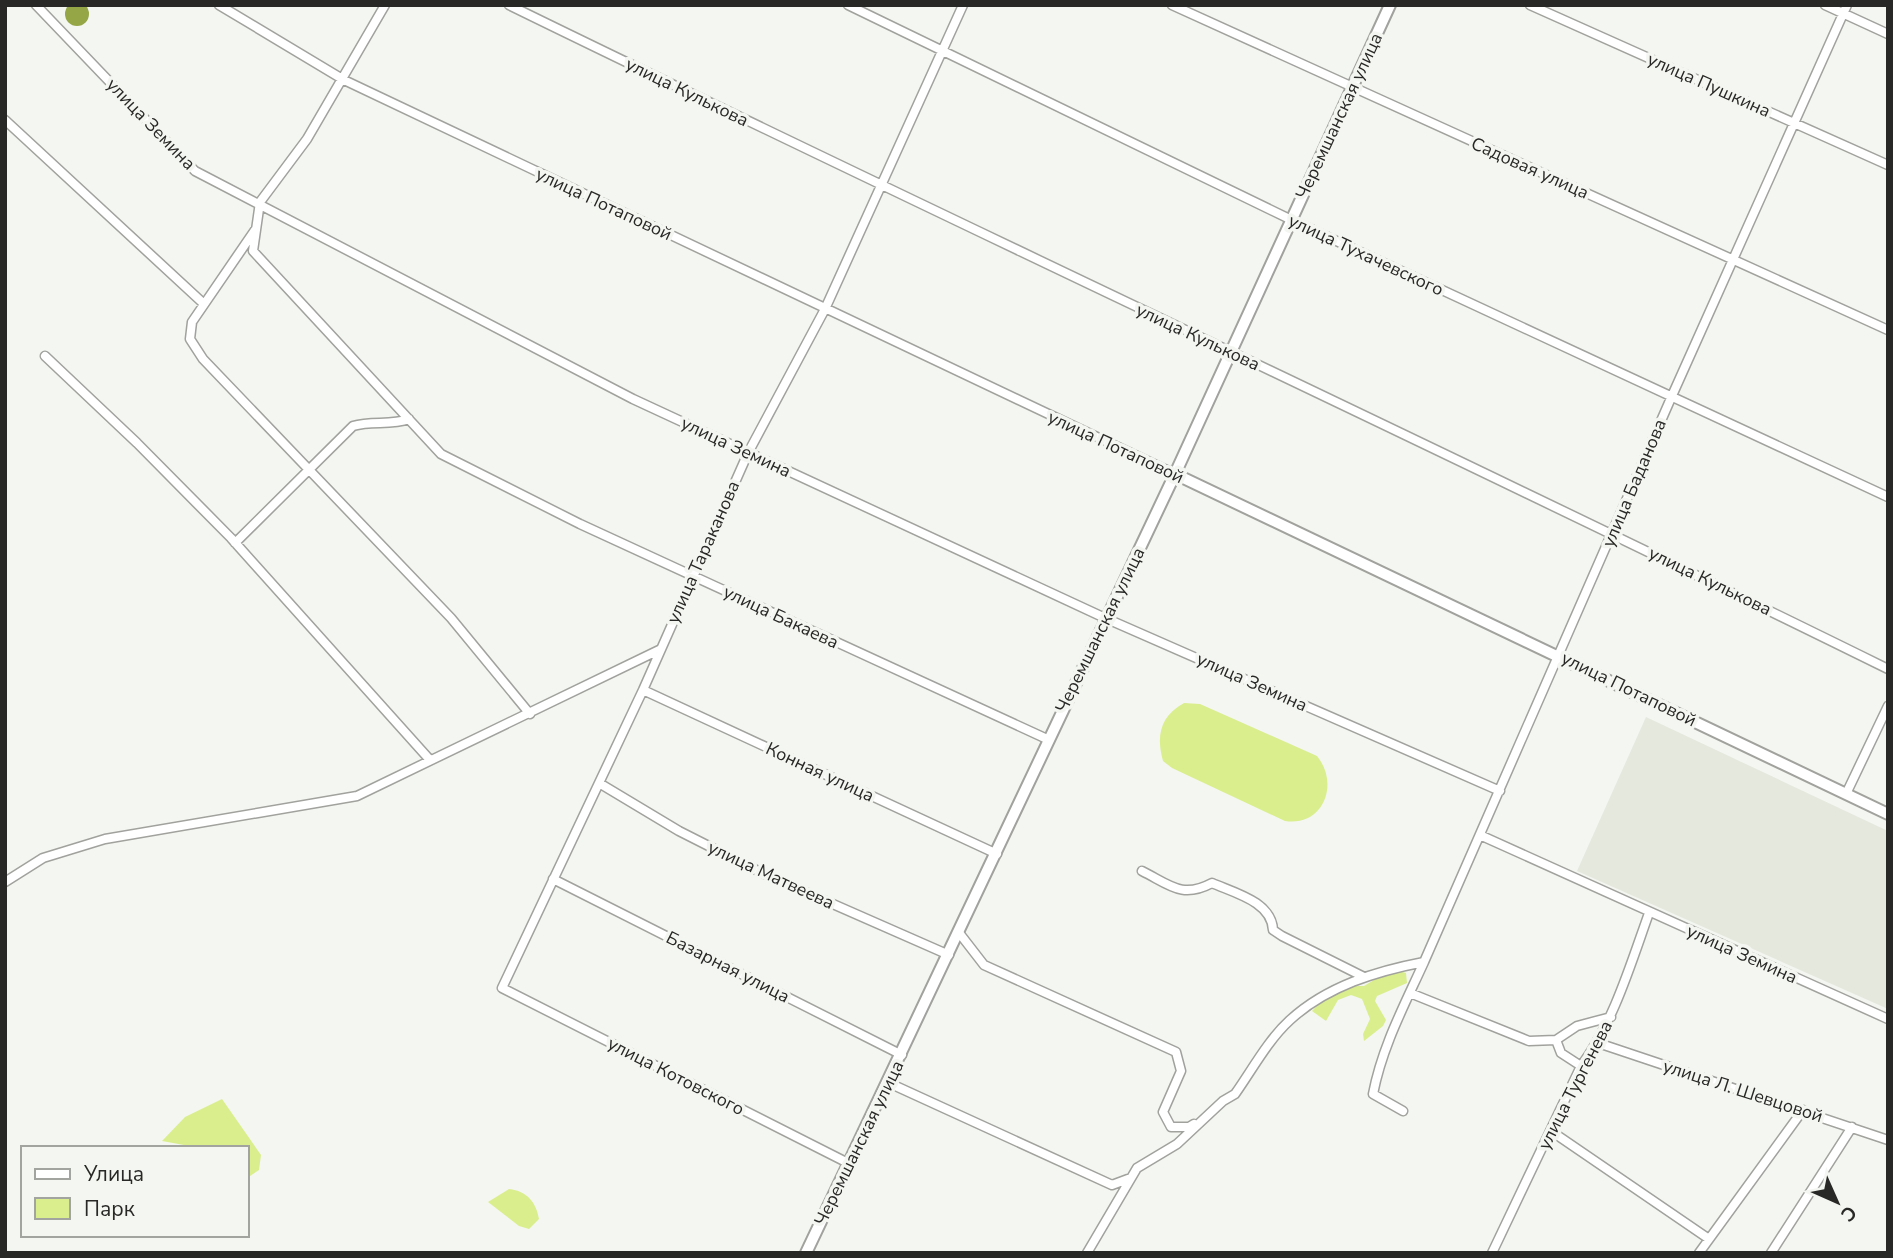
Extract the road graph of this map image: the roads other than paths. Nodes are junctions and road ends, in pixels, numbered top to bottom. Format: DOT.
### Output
graph roads {
  1 [pos="36,5"];
  2 [pos="219,5"];
  3 [pos="385,5"];
  4 [pos="509,5"];
  5 [pos="848,5"];
  6 [pos="963,5"];
  7 [pos="1172,5"];
  8 [pos="1390,5"];
  9 [pos="1530,5"];
  10 [pos="1825,5"];
  11 [pos="1845,9"];
  12 [pos="1888,34"];
  13 [pos="942,50"];
  14 [pos="344,80"];
  15 [pos="1352,89"];
  16 [pos="5,120"];
  17 [pos="1794,123"];
  18 [pos="1888,165"];
  19 [pos="878,186"];
  20 [pos="260,202"];
  21 [pos="1292,220"];
  22 [pos="256,227"];
  23 [pos="1735,259"];
  24 [pos="204,304"];
  25 [pos="825,309"];
  26 [pos="1888,330"];
  27 [pos="1231,352"];
  28 [pos="45,356"];
  29 [pos="1671,398"];
  30 [pos="410,419"];
  31 [pos="748,453"];
  32 [pos="309,468"];
  33 [pos="1175,474"];
  34 [pos="1888,497"];
  35 [pos="1613,533"];
  36 [pos="235,543"];
  37 [pos="692,576"];
  38 [pos="1105,618"];
  39 [pos="659,650"];
  40 [pos="1559,656"];
  41 [pos="1888,669"];
  42 [pos="643,690"];
  43 [pos="1888,706"];
  44 [pos="530,714"];
  45 [pos="1047,739"];
  46 [pos="430,760"];
  47 [pos="599,783"];
  48 [pos="1500,791"];
  49 [pos="1846,794"];
  50 [pos="1888,814"];
  51 [pos="1482,836"];
  52 [pos="997,854"];
  53 [pos="1142,871"];
  54 [pos="554,879"];
  55 [pos="5,882"];
  56 [pos="1649,914"];
  57 [pos="960,934"];
  58 [pos="949,955"];
  59 [pos="1424,962"];
  60 [pos="1364,977"];
  61 [pos="502,988"];
  62 [pos="1410,993"];
  63 [pos="1611,1017"];
  64 [pos="1888,1019"];
  65 [pos="1556,1040"];
  66 [pos="1598,1043"];
  67 [pos="902,1055"];
  68 [pos="1581,1066"];
  69 [pos="889,1083"];
  70 [pos="1803,1110"];
  71 [pos="1403,1111"];
  72 [pos="1203,1118"];
  73 [pos="1852,1127"];
  74 [pos="1551,1130"];
  75 [pos="1888,1140"];
  76 [pos="850,1164"];
  77 [pos="1128,1179"];
  78 [pos="1709,1239"];
  79 [pos="806,1253"];
  80 [pos="1087,1253"];
  81 [pos="1492,1253"];
  82 [pos="1699,1253"];
  83 [pos="1771,1253"];
  1 -- 20 [label="street, улица Земина"];
  2 -- 14 [label="street, улица Потаповой"];
  3 -- 14 [label="street"];
  4 -- 19 [label="street, улица Кулькова"];
  5 -- 13 [label="street, улица Тухачевского"];
  6 -- 13 [label="street, улица Тараканова"];
  7 -- 15 [label="street, Садовая улица"];
  8 -- 15 [label="main road, Черемшанская улица"];
  9 -- 17 [label="street, улица Пушкина"];
  10 -- 11 [label="street"];
  11 -- 12 [label="street"];
  11 -- 17 [label="street, улица Баданова"];
  13 -- 19 [label="street, улица Тараканова"];
  13 -- 21 [label="street, улица Тухачевского"];
  14 -- 20 [label="street"];
  14 -- 25 [label="street, улица Потаповой"];
  15 -- 21 [label="main road, Черемшанская улица"];
  15 -- 23 [label="street, Садовая улица"];
  16 -- 24 [label="street"];
  17 -- 18 [label="street, улица Пушкина"];
  17 -- 23 [label="street, улица Баданова"];
  19 -- 25 [label="street, улица Тараканова"];
  19 -- 27 [label="street, улица Кулькова"];
  20 -- 22 [label="street"];
  20 -- 31 [label="street, улица Земина"];
  21 -- 27 [label="main road, Черемшанская улица"];
  21 -- 29 [label="street, улица Тухачевского"];
  22 -- 24 [label="street"];
  22 -- 30 [label="street"];
  23 -- 26 [label="street, Садовая улица"];
  23 -- 29 [label="street, улица Баданова"];
  24 -- 32 [label="street"];
  25 -- 31 [label="street, улица Тараканова"];
  25 -- 33 [label="street, улица Потаповой"];
  27 -- 33 [label="main road, Черемшанская улица"];
  27 -- 35 [label="street, улица Кулькова"];
  28 -- 36 [label="street"];
  29 -- 34 [label="street, улица Тухачевского"];
  29 -- 35 [label="street, улица Баданова"];
  30 -- 32 [label="street"];
  30 -- 37 [label="street, улица Бакаева"];
  31 -- 37 [label="street, улица Тараканова"];
  31 -- 38 [label="street, улица Земина"];
  32 -- 36 [label="street"];
  32 -- 44 [label="street"];
  33 -- 38 [label="main road, Черемшанская улица"];
  33 -- 40 [label="main road, улица Потаповой"];
  35 -- 40 [label="street, улица Баданова"];
  35 -- 41 [label="street, улица Кулькова"];
  36 -- 46 [label="street"];
  37 -- 39 [label="street, улица Тараканова"];
  37 -- 45 [label="street, улица Бакаева"];
  38 -- 45 [label="main road, Черемшанская улица"];
  38 -- 48 [label="street, улица Земина"];
  39 -- 42 [label="street, улица Тараканова"];
  39 -- 44 [label="street"];
  40 -- 48 [label="street, улица Баданова"];
  40 -- 49 [label="main road, улица Потаповой"];
  42 -- 47 [label="street, улица Тараканова"];
  42 -- 52 [label="street, Конная улица"];
  43 -- 49 [label="street"];
  44 -- 46 [label="street"];
  45 -- 52 [label="main road, Черемшанская улица"];
  46 -- 55 [label="street"];
  47 -- 54 [label="street, улица Тараканова"];
  47 -- 58 [label="street, улица Матвеева"];
  48 -- 51 [label="street, улица Баданова"];
  49 -- 50 [label="main road, улица Потаповой"];
  51 -- 56 [label="street, улица Земина"];
  51 -- 59 [label="street, улица Баданова"];
  52 -- 57 [label="main road, Черемшанская улица"];
  53 -- 60 [label="street"];
  54 -- 61 [label="street, улица Тараканова"];
  54 -- 67 [label="street, Базарная улица"];
  56 -- 63 [label="street, улица Тургенева"];
  56 -- 64 [label="street, улица Земина"];
  57 -- 58 [label="main road, Черемшанская улица"];
  57 -- 72 [label="street"];
  58 -- 67 [label="main road, Черемшанская улица"];
  59 -- 60 [label="street"];
  59 -- 62 [label="street, улица Баданова"];
  60 -- 72 [label="street"];
  61 -- 76 [label="street, улица Котовского"];
  62 -- 65 [label="street"];
  62 -- 71 [label="street, улица Баданова"];
  63 -- 65 [label="street"];
  63 -- 66 [label="street, улица Тургенева"];
  65 -- 68 [label="street"];
  66 -- 68 [label="street, улица Тургенева"];
  66 -- 70 [label="street, улица Л. Шевцовой"];
  67 -- 69 [label="main road, Черемшанская улица"];
  68 -- 74 [label="street, улица Тургенева"];
  69 -- 76 [label="main road, Черемшанская улица"];
  69 -- 77 [label="street"];
  70 -- 73 [label="street, улица Л. Шевцовой"];
  70 -- 78 [label="street"];
  72 -- 77 [label="street"];
  73 -- 75 [label="street, улица Л. Шевцовой"];
  73 -- 83 [label="street"];
  74 -- 78 [label="street"];
  74 -- 81 [label="street, улица Тургенева"];
  76 -- 79 [label="main road, Черемшанская улица"];
  77 -- 80 [label="street"];
  78 -- 82 [label="street"];
}
